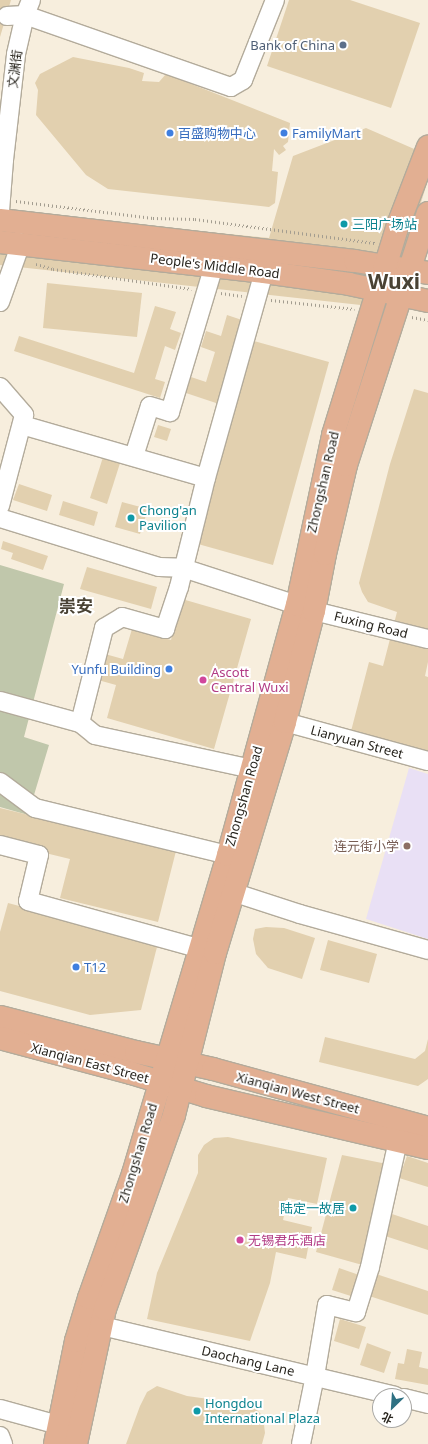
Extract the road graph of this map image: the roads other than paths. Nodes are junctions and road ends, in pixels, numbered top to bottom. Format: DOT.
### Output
graph roads {
  1 [pos="275,0"];
  2 [pos="28,7"];
  3 [pos="6,16"];
  4 [pos="428,147"];
  5 [pos="1,210"];
  6 [pos="428,213"];
  7 [pos="0,242"];
  8 [pos="22,243"];
  9 [pos="388,256"];
  10 [pos="214,265"];
  11 [pos="419,271"];
  12 [pos="264,272"];
  13 [pos="377,290"];
  14 [pos="401,295"];
  15 [pos="428,301"];
  16 [pos="0,302"];
  17 [pos="0,387"];
  18 [pos="22,425"];
  19 [pos="134,456"];
  20 [pos="206,478"];
  21 [pos="0,506"];
  22 [pos="0,518"];
  23 [pos="183,568"];
  24 [pos="306,608"];
  25 [pos="428,639"];
  26 [pos="0,701"];
  27 [pos="285,722"];
  28 [pos="80,723"];
  29 [pos="428,762"];
  30 [pos="252,769"];
  31 [pos="0,782"];
  32 [pos="0,845"];
  33 [pos="228,855"];
  34 [pos="226,890"];
  35 [pos="198,948"];
  36 [pos="428,950"];
  37 [pos="0,1016"];
  38 [pos="0,1038"];
  39 [pos="177,1061"];
  40 [pos="160,1082"];
  41 [pos="181,1088"];
  42 [pos="428,1128"];
  43 [pos="398,1141"];
  44 [pos="428,1148"];
  45 [pos="102,1326"];
  46 [pos="316,1376"];
  47 [pos="372,1390"];
  48 [pos="412,1400"];
  49 [pos="428,1404"];
  50 [pos="0,1409"];
  51 [pos="56,1435"];
  52 [pos="0,1436"];
  53 [pos="2,1444"];
  54 [pos="76,1444"];
  55 [pos="301,1444"];
  1 -- 2 [label="street"];
  2 -- 3 [label="street"];
  2 -- 5 [label="street, 文渊街"];
  4 -- 9 [label="main road, Zhongshan Road"];
  5 -- 9 [label="main road, People's Middle Road"];
  6 -- 11 [label="main road, Zhongshan Road"];
  7 -- 8 [label="main road, People's Middle Road"];
  8 -- 10 [label="main road, People's Middle Road"];
  8 -- 16 [label="street"];
  9 -- 11 [label="main road, People's Middle Road"];
  9 -- 13 [label="main road, Zhongshan Road"];
  10 -- 12 [label="main road, People's Middle Road"];
  10 -- 19 [label="street"];
  11 -- 14 [label="main road, Zhongshan Road"];
  12 -- 13 [label="main road, People's Middle Road"];
  12 -- 20 [label="street"];
  13 -- 14 [label="main road, People's Middle Road"];
  13 -- 24 [label="main road, Zhongshan Road"];
  14 -- 15 [label="main road, People's Middle Road"];
  14 -- 24 [label="main road, Zhongshan Road"];
  17 -- 18 [label="street"];
  18 -- 19 [label="street"];
  18 -- 21 [label="street"];
  19 -- 20 [label="street"];
  20 -- 23 [label="street"];
  22 -- 23 [label="street, Fuxing Road"];
  23 -- 24 [label="street, Fuxing Road"];
  23 -- 28 [label="street"];
  24 -- 25 [label="street, Fuxing Road"];
  24 -- 27 [label="main road, Zhongshan Road"];
  24 -- 30 [label="main road, Zhongshan Road"];
  26 -- 28 [label="street"];
  27 -- 29 [label="street, Lianyuan Street"];
  27 -- 34 [label="main road, Zhongshan Road"];
  28 -- 30 [label="street"];
  30 -- 33 [label="main road, Zhongshan Road"];
  31 -- 33 [label="street"];
  32 -- 35 [label="street"];
  33 -- 34 [label="main road, Zhongshan Road"];
  34 -- 35 [label="main road, Zhongshan Road"];
  34 -- 36 [label="street"];
  34 -- 39 [label="main road, Zhongshan Road"];
  35 -- 39 [label="main road, Zhongshan Road"];
  37 -- 39 [label="main road, Xianqian East Street"];
  38 -- 40 [label="main road, Xianqian East Street"];
  39 -- 40 [label="main road, Zhongshan Road"];
  39 -- 41 [label="main road, Zhongshan Road"];
  39 -- 42 [label="main road, Xianqian West Street"];
  40 -- 41 [label="main road, Xianqian East Street"];
  40 -- 51 [label="main road, Zhongshan Road"];
  41 -- 43 [label="main road, Xianqian West Street"];
  41 -- 45 [label="main road, Zhongshan Road"];
  43 -- 44 [label="main road, Xianqian West Street"];
  43 -- 46 [label="street"];
  45 -- 46 [label="street, Daochang Lane"];
  45 -- 54 [label="main road, Zhongshan Road"];
  46 -- 47 [label="street, Daochang Lane"];
  46 -- 55 [label="street"];
  48 -- 49 [label="street"];
  50 -- 51 [label="street"];
  52 -- 53 [label="street"];
}
